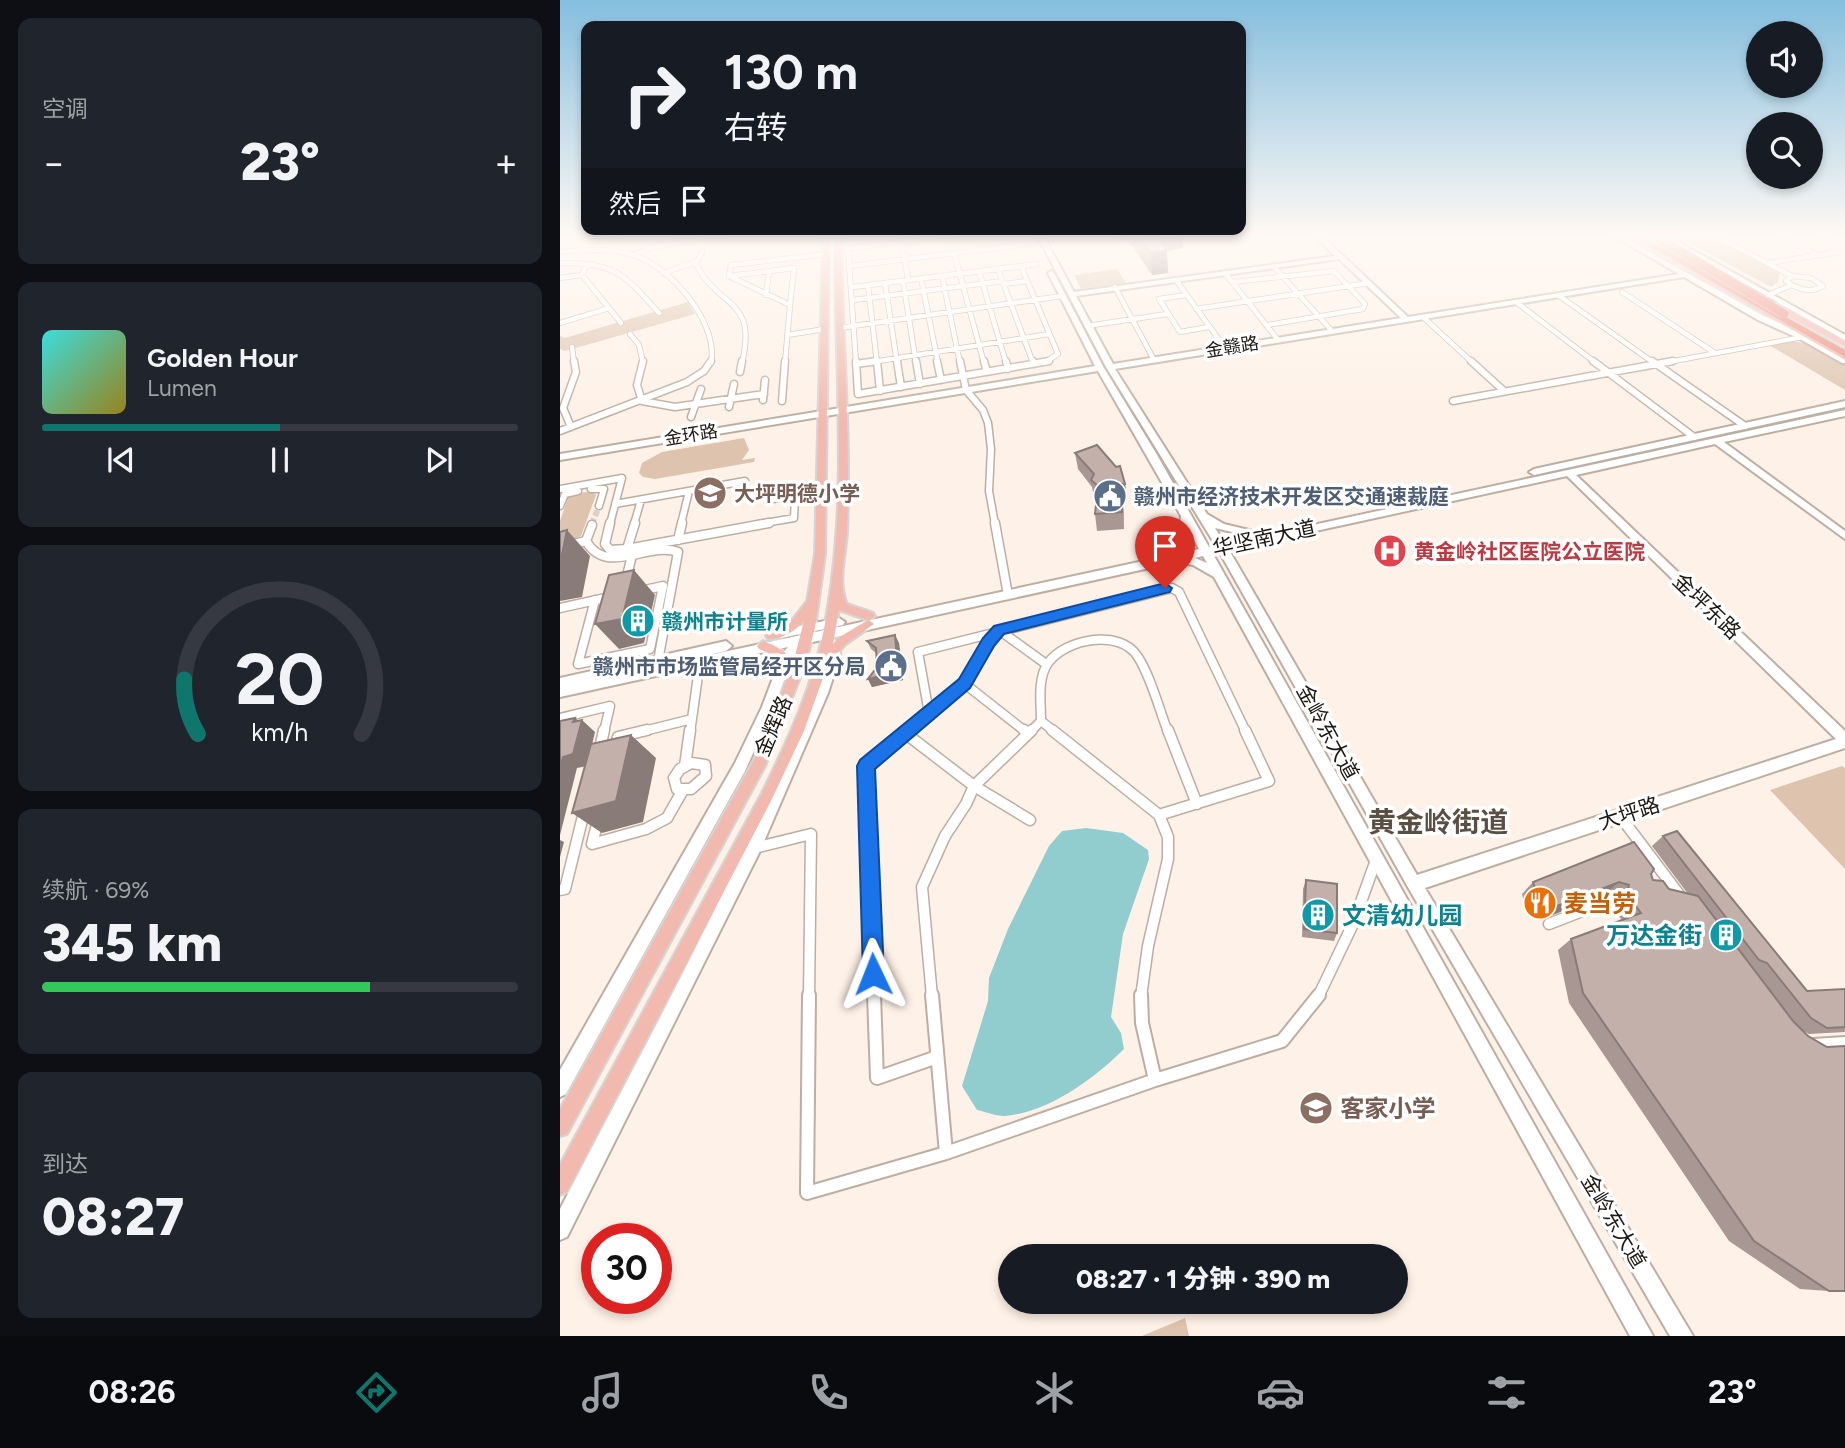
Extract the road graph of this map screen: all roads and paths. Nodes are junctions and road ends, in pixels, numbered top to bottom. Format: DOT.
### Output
graph roads {
  1 [pos="598,297"];
  2 [pos="645,297"];
  3 [pos="687,297"];
  4 [pos="725,297"];
  5 [pos="772,297"];
  6 [pos="791,297"];
  7 [pos="834,297"];
  8 [pos="876,297"];
  9 [pos="887,297"];
  10 [pos="906,297"];
  11 [pos="924,297"];
  12 [pos="944,297"];
  13 [pos="967,297"];
  14 [pos="986,297"];
  15 [pos="1008,297"];
  16 [pos="1052,297"];
  17 [pos="1068,297"];
  18 [pos="1069,297"];
  19 [pos="1120,297"];
  20 [pos="1170,297"];
  21 [pos="1188,297"];
  22 [pos="1244,297"];
  23 [pos="1278,297"];
  24 [pos="1302,297"];
  25 [pos="1358,297"];
  26 [pos="1384,297"];
  27 [pos="1544,297"];
  28 [pos="1561,297"];
  29 [pos="1630,297"];
  30 [pos="1725,297"];
  31 [pos="1739,297"];
  32 [pos="1744,297"];
  33 [pos="1755,297"];
  34 [pos="1759,297"];
  35 [pos="1773,297"];
  36 [pos="870,298"];
  37 [pos="853,300"];
  38 [pos="1035,300"];
  39 [pos="1248,302"];
  40 [pos="1516,302"];
  41 [pos="790,304"];
  42 [pos="1011,304"];
  43 [pos="989,307"];
  44 [pos="606,309"];
  45 [pos="1196,309"];
  46 [pos="971,310"];
  47 [pos="659,313"];
  48 [pos="947,313"];
  49 [pos="1167,314"];
  50 [pos="928,316"];
  51 [pos="1319,316"];
  52 [pos="1423,317"];
  53 [pos="909,319"];
  54 [pos="1132,319"];
  55 [pos="1406,319"];
  56 [pos="891,321"];
  57 [pos="560,323"];
  58 [pos="621,323"];
  59 [pos="873,324"];
  60 [pos="1267,325"];
  61 [pos="1087,326"];
  62 [pos="854,327"];
  63 [pos="1208,327"];
  64 [pos="832,329"];
  65 [pos="1332,331"];
  66 [pos="630,334"];
  67 [pos="1049,334"];
  68 [pos="788,335"];
  69 [pos="1806,336"];
  70 [pos="1024,338"];
  71 [pos="1845,338"];
  72 [pos="1278,340"];
  73 [pos="1000,341"];
  74 [pos="980,345"];
  75 [pos="1845,346"];
  76 [pos="572,348"];
  77 [pos="956,348"];
  78 [pos="1225,348"];
  79 [pos="935,352"];
  80 [pos="1715,353"];
  81 [pos="915,355"];
  82 [pos="1845,357"];
  83 [pos="897,358"];
  84 [pos="1154,360"];
  85 [pos="877,361"];
  86 [pos="856,364"];
  87 [pos="1034,364"];
  88 [pos="1655,364"];
  89 [pos="1105,367"];
  90 [pos="1008,369"];
  91 [pos="740,372"];
  92 [pos="987,372"];
  93 [pos="1607,373"];
  94 [pos="963,377"];
  95 [pos="765,380"];
  96 [pos="940,380"];
  97 [pos="734,384"];
  98 [pos="920,384"];
  99 [pos="901,387"];
  100 [pos="701,389"];
  101 [pos="965,390"];
  102 [pos="880,391"];
  103 [pos="1504,391"];
  104 [pos="731,399"];
  105 [pos="642,401"];
  106 [pos="782,401"];
  107 [pos="1453,401"];
  108 [pos="696,404"];
  109 [pos="1845,404"];
  110 [pos="729,407"];
  111 [pos="843,411"];
  112 [pos="1845,413"];
  113 [pos="823,414"];
  114 [pos="691,417"];
  115 [pos="1745,426"];
  116 [pos="571,427"];
  117 [pos="560,430"];
  118 [pos="1694,437"];
  119 [pos="1717,441"];
  120 [pos="560,457"];
  121 [pos="1569,473"];
  122 [pos="746,481"];
  123 [pos="560,489"];
  124 [pos="689,491"];
  125 [pos="821,493"];
  126 [pos="786,495"];
  127 [pos="795,498"];
  128 [pos="640,499"];
  129 [pos="615,504"];
  130 [pos="560,506"];
  131 [pos="599,506"];
  132 [pos="1193,514"];
  133 [pos="592,525"];
  134 [pos="1845,536"];
  135 [pos="1251,537"];
  136 [pos="678,540"];
  137 [pos="586,541"];
  138 [pos="1219,544"];
  139 [pos="560,547"];
  140 [pos="1203,547"];
  141 [pos="630,552"];
  142 [pos="1171,555"];
  143 [pos="1238,573"];
  144 [pos="1220,578"];
  145 [pos="673,580"];
  146 [pos="1007,591"];
  147 [pos="636,592"];
  148 [pos="836,592"];
  149 [pos="622,594"];
  150 [pos="816,594"];
  151 [pos="595,600"];
  152 [pos="560,608"];
  153 [pos="869,620"];
  154 [pos="999,630"];
  155 [pos="808,633"];
  156 [pos="831,635"];
  157 [pos="772,636"];
  158 [pos="763,646"];
  159 [pos="785,659"];
  160 [pos="700,660"];
  161 [pos="659,661"];
  162 [pos="1046,664"];
  163 [pos="560,683"];
  164 [pos="792,684"];
  165 [pos="965,684"];
  166 [pos="560,692"];
  167 [pos="929,713"];
  168 [pos="560,718"];
  169 [pos="692,719"];
  170 [pos="1041,721"];
  171 [pos="905,733"];
  172 [pos="1028,733"];
  173 [pos="1845,741"];
  174 [pos="615,750"];
  175 [pos="597,758"];
  176 [pos="685,766"];
  177 [pos="974,786"];
  178 [pos="683,790"];
  179 [pos="588,797"];
  180 [pos="602,804"];
  181 [pos="1197,804"];
  182 [pos="1159,815"];
  183 [pos="1620,816"];
  184 [pos="1030,820"];
  185 [pos="754,848"];
  186 [pos="1376,860"];
  187 [pos="1667,878"];
  188 [pos="1655,883"];
  189 [pos="1414,884"];
  190 [pos="560,890"];
  191 [pos="1608,901"];
  192 [pos="1690,909"];
  193 [pos="1549,924"];
  194 [pos="1800,1038"];
  195 [pos="1845,1043"];
  196 [pos="937,1057"];
  197 [pos="1154,1080"];
  198 [pos="560,1088"];
  199 [pos="560,1127"];
  200 [pos="946,1153"];
  201 [pos="560,1185"];
  202 [pos="560,1230"];
  203 [pos="1642,1336"];
  204 [pos="1682,1336"];
  1 -- 44 [label="street"];
  2 -- 47 [label="street"];
  3 -- 105 [label="street"];
  4 -- 91 [label="street"];
  5 -- 41 [label="street"];
  6 -- 41 [label="street"];
  7 -- 64 [label="main road, 金辉路"];
  8 -- 36 [label="street"];
  9 -- 56 [label="street"];
  10 -- 53 [label="street"];
  11 -- 50 [label="street"];
  12 -- 48 [label="street"];
  13 -- 46 [label="street"];
  14 -- 43 [label="street"];
  15 -- 42 [label="street"];
  16 -- 38 [label="street"];
  17 -- 89 [label="main road, 金岭东大道"];
  18 -- 61 [label="main road, 金岭东大道"];
  19 -- 54 [label="street"];
  20 -- 49 [label="street"];
  21 -- 45 [label="street"];
  22 -- 39 [label="street"];
  23 -- 39 [label="street"];
  24 -- 51 [label="street"];
  25 -- 51 [label="street"];
  26 -- 55 [label="main road"];
  27 -- 40 [label="main road, 金赣路"];
  28 -- 88 [label="street"];
  29 -- 80 [label="street"];
  30 -- 69 [label="main road"];
  31 -- 69 [label="main road"];
  32 -- 82 [label="highway, bridge"];
  33 -- 75 [label="highway, bridge"];
  34 -- 75 [label="main road"];
  35 -- 71 [label="main road"];
  36 -- 37 [label="street"];
  36 -- 59 [label="street"];
  37 -- 62 [label="street"];
  38 -- 42 [label="street"];
  38 -- 67 [label="street"];
  39 -- 45 [label="street"];
  39 -- 60 [label="street"];
  40 -- 52 [label="main road, 金赣路"];
  40 -- 93 [label="street"];
  41 -- 68 [label="street"];
  42 -- 43 [label="street"];
  42 -- 70 [label="street"];
  43 -- 46 [label="street"];
  43 -- 73 [label="street"];
  44 -- 57 [label="street"];
  44 -- 58 [label="street"];
  45 -- 63 [label="street"];
  46 -- 48 [label="street"];
  46 -- 74 [label="street"];
  48 -- 50 [label="street"];
  48 -- 77 [label="street"];
  49 -- 54 [label="street"];
  49 -- 63 [label="street"];
  50 -- 53 [label="street"];
  50 -- 79 [label="street"];
  51 -- 60 [label="street"];
  51 -- 65 [label="street"];
  52 -- 55 [label="main road, 金赣路"];
  52 -- 103 [label="street"];
  53 -- 56 [label="street"];
  53 -- 81 [label="street"];
  54 -- 61 [label="street"];
  54 -- 84 [label="street"];
  55 -- 65 [label="main road, 金赣路"];
  56 -- 59 [label="street"];
  56 -- 83 [label="street"];
  59 -- 62 [label="street"];
  59 -- 85 [label="street"];
  60 -- 72 [label="street"];
  61 -- 89 [label="main road, 金岭东大道"];
  62 -- 64 [label="street"];
  62 -- 86 [label="street"];
  63 -- 78 [label="street"];
  64 -- 68 [label="street"];
  64 -- 111 [label="main road, 金辉路"];
  64 -- 113 [label="main road, 金辉路"];
  65 -- 72 [label="main road, 金赣路"];
  66 -- 105 [label="street"];
  67 -- 70 [label="street"];
  67 -- 87 [label="street"];
  68 -- 106 [label="street"];
  69 -- 80 [label="street"];
  69 -- 82 [label="main road"];
  70 -- 73 [label="street"];
  70 -- 87 [label="street"];
  72 -- 78 [label="main road, 金赣路"];
  73 -- 74 [label="street"];
  73 -- 90 [label="street"];
  74 -- 77 [label="street"];
  74 -- 92 [label="street"];
  76 -- 116 [label="street"];
  77 -- 79 [label="street"];
  77 -- 94 [label="street"];
  78 -- 84 [label="main road, 金赣路"];
  79 -- 81 [label="street"];
  79 -- 96 [label="street"];
  80 -- 88 [label="street"];
  81 -- 83 [label="street"];
  81 -- 98 [label="street"];
  83 -- 85 [label="street"];
  83 -- 99 [label="street"];
  84 -- 89 [label="main road, 金赣路"];
  85 -- 86 [label="street"];
  85 -- 102 [label="street"];
  86 -- 102 [label="street"];
  87 -- 90 [label="street"];
  88 -- 93 [label="street"];
  88 -- 115 [label="street"];
  89 -- 101 [label="main road, 金赣路"];
  89 -- 132 [label="main road, 金岭东大道"];
  90 -- 92 [label="street"];
  92 -- 94 [label="street"];
  93 -- 103 [label="street"];
  93 -- 118 [label="street"];
  94 -- 96 [label="street"];
  94 -- 101 [label="street"];
  95 -- 104 [label="street"];
  96 -- 98 [label="street"];
  97 -- 104 [label="street"];
  98 -- 99 [label="street"];
  99 -- 102 [label="street"];
  100 -- 108 [label="street"];
  101 -- 111 [label="main road, 金赣路"];
  101 -- 146 [label="street"];
  103 -- 107 [label="street"];
  104 -- 108 [label="street"];
  104 -- 110 [label="street"];
  105 -- 108 [label="street"];
  105 -- 116 [label="street"];
  108 -- 114 [label="street"];
  109 -- 115 [label="main road, 华坚南大道"];
  111 -- 113 [label="main road, 金赣路"];
  111 -- 148 [label="main road, 金辉路"];
  112 -- 119 [label="main road, 华坚南大道"];
  113 -- 120 [label="street, 金环路"];
  113 -- 125 [label="main road, 金辉路"];
  115 -- 118 [label="main road, 华坚南大道"];
  116 -- 117 [label="street"];
  118 -- 135 [label="main road, 华坚南大道"];
  119 -- 121 [label="main road, 华坚南大道"];
  119 -- 134 [label="main road"];
  121 -- 135 [label="main road, 华坚南大道"];
  121 -- 173 [label="main road, 金坪东路"];
  122 -- 124 [label="street"];
  123 -- 129 [label="street"];
  124 -- 128 [label="street"];
  124 -- 136 [label="street"];
  125 -- 127 [label="street"];
  125 -- 150 [label="main road, 金辉路"];
  126 -- 127 [label="street"];
  127 -- 136 [label="street"];
  128 -- 129 [label="street"];
  128 -- 141 [label="street"];
  129 -- 141 [label="street"];
  130 -- 131 [label="street"];
  132 -- 135 [label="main road"];
  132 -- 138 [label="main road, 金岭东大道"];
  132 -- 140 [label="main road, 金岭东大道"];
  132 -- 142 [label="street"];
  133 -- 137 [label="street"];
  135 -- 138 [label="main road, 华坚南大道"];
  135 -- 143 [label="main road"];
  136 -- 141 [label="street"];
  137 -- 139 [label="street"];
  137 -- 141 [label="street"];
  138 -- 140 [label="main road, 华坚南大道"];
  138 -- 143 [label="main road, 金岭东大道"];
  140 -- 142 [label="main road, 华坚南大道"];
  140 -- 144 [label="main road, 金岭东大道"];
  141 -- 145 [label="street"];
  141 -- 145 [label="street"];
  142 -- 144 [label="main road"];
  142 -- 146 [label="main road, 华坚南大道"];
  143 -- 189 [label="main road, 金岭东大道"];
  144 -- 186 [label="main road, 金岭东大道"];
  145 -- 161 [label="street"];
  146 -- 153 [label="main road, 华坚南大道"];
  147 -- 151 [label="street"];
  148 -- 153 [label="main road"];
  148 -- 156 [label="main road, 金辉路"];
  149 -- 151 [label="street"];
  150 -- 155 [label="main road, 金辉路"];
  150 -- 157 [label="main road"];
  151 -- 152 [label="street"];
  153 -- 156 [label="main road, 华坚南大道"];
  153 -- 156 [label="main road"];
  154 -- 162 [label="street"];
  154 -- 165 [label="street"];
  154 -- 167 [label="street"];
  154 -- 181 [label="street"];
  155 -- 156 [label="main road, 华坚南大道"];
  155 -- 157 [label="main road, 华坚南大道"];
  155 -- 158 [label="main road, 华坚南大道"];
  155 -- 159 [label="main road"];
  155 -- 164 [label="main road, 金辉路"];
  156 -- 185 [label="main road"];
  156 -- 201 [label="main road, 金辉路"];
  157 -- 161 [label="main road, 华坚南大道"];
  158 -- 159 [label="main road"];
  158 -- 160 [label="main road, 华坚南大道"];
  159 -- 164 [label="main road"];
  159 -- 198 [label="main road"];
  160 -- 166 [label="main road, 华坚南大道"];
  160 -- 169 [label="street"];
  161 -- 163 [label="main road, 华坚南大道"];
  162 -- 170 [label="street"];
  162 -- 181 [label="street"];
  164 -- 199 [label="main road, 金辉路"];
  165 -- 167 [label="street"];
  165 -- 172 [label="street"];
  167 -- 171 [label="street"];
  168 -- 175 [label="street"];
  169 -- 174 [label="street"];
  169 -- 176 [label="street"];
  170 -- 172 [label="street"];
  170 -- 182 [label="street"];
  171 -- 177 [label="street"];
  171 -- 196 [label="street"];
  172 -- 177 [label="street"];
  173 -- 183 [label="main road, 大坪路"];
  176 -- 178 [label="street"];
  176 -- 178 [label="street"];
  177 -- 184 [label="street"];
  177 -- 196 [label="street"];
  178 -- 180 [label="street"];
  179 -- 190 [label="street"];
  181 -- 182 [label="street"];
  182 -- 197 [label="street"];
  183 -- 187 [label="street"];
  183 -- 189 [label="main road, 大坪路"];
  185 -- 200 [label="street"];
  185 -- 202 [label="main road"];
  186 -- 197 [label="street"];
  186 -- 203 [label="main road, 金岭东大道"];
  187 -- 188 [label="street"];
  187 -- 192 [label="street"];
  189 -- 204 [label="main road, 金岭东大道"];
  191 -- 193 [label="street"];
  194 -- 195 [label="street"];
  196 -- 200 [label="street"];
  197 -- 200 [label="street"];
}
